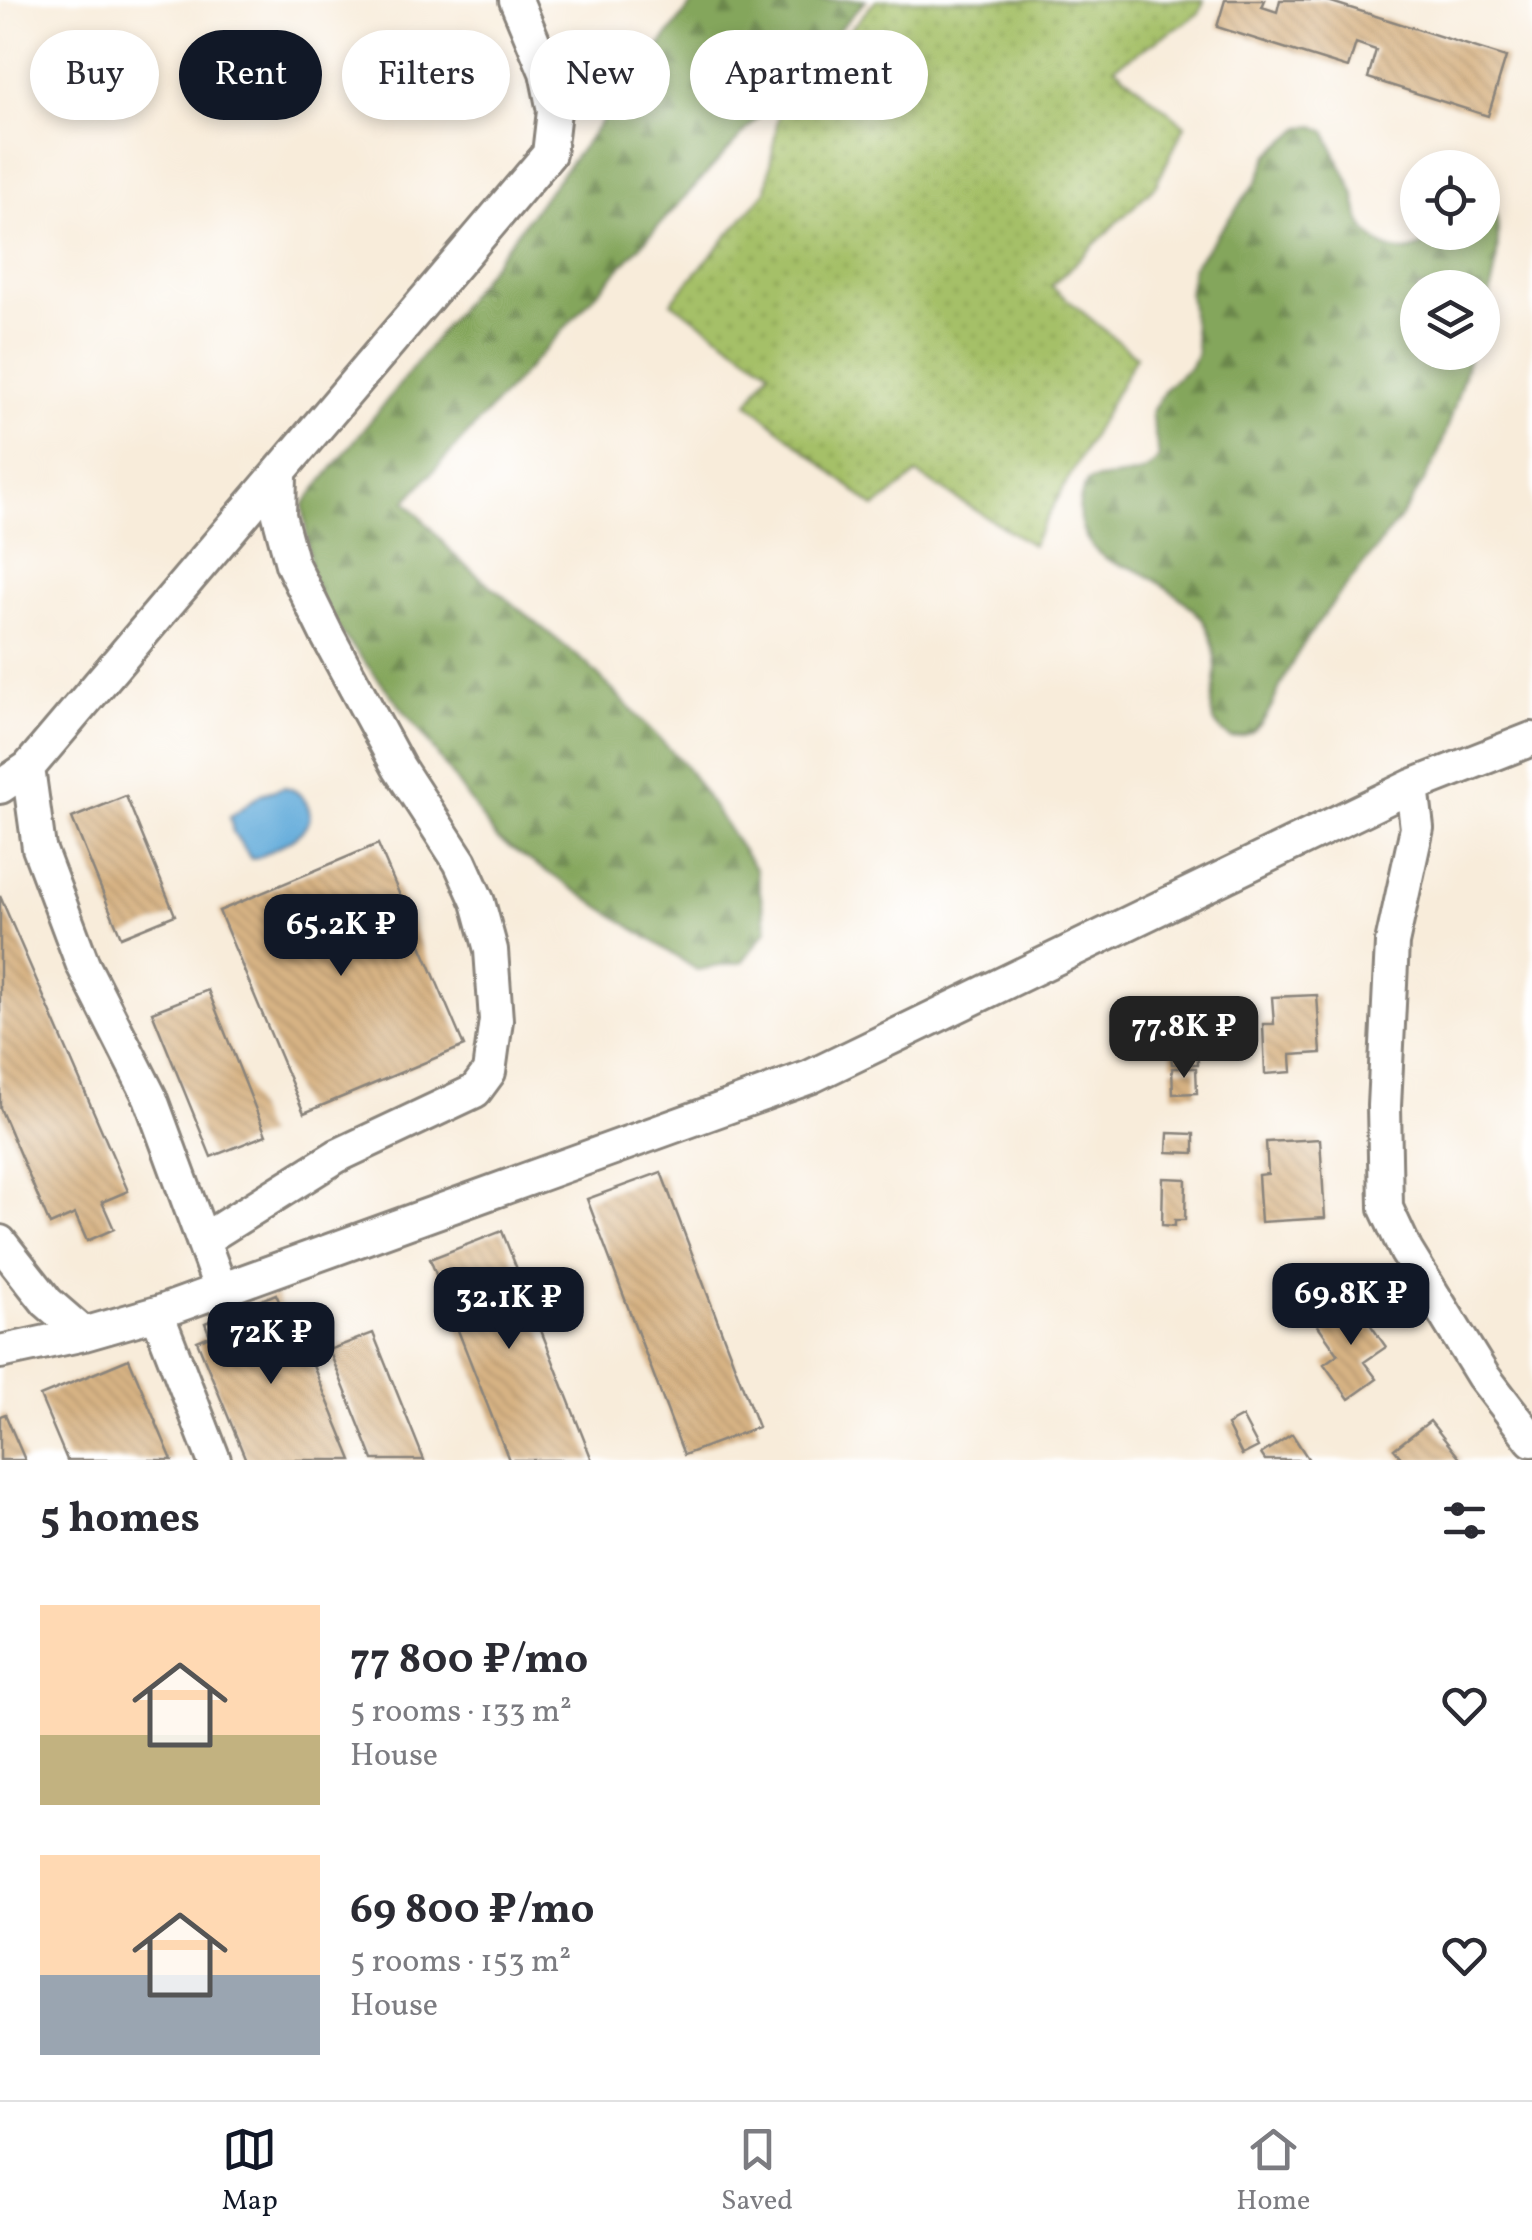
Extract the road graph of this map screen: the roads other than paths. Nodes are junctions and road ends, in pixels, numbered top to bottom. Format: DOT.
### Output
graph roads {
  1 [pos="516,0"];
  2 [pos="280,476"];
  3 [pos="1532,739"];
  4 [pos="28,768"];
  5 [pos="1412,786"];
  6 [pos="0,787"];
  7 [pos="202,1240"];
  8 [pos="0,1242"];
  9 [pos="221,1290"];
  10 [pos="157,1313"];
  11 [pos="84,1334"];
  12 [pos="44,1344"];
  13 [pos="0,1352"];
  14 [pos="0,1377"];
  15 [pos="1532,1440"];
  16 [pos="214,1460"];
  1 -- 2 [label="street"];
  2 -- 4 [label="street"];
  2 -- 7 [label="street"];
  3 -- 5 [label="street"];
  4 -- 6 [label="street"];
  4 -- 7 [label="street"];
  5 -- 9 [label="street"];
  5 -- 15 [label="street"];
  7 -- 9 [label="street"];
  8 -- 11 [label="street"];
  9 -- 10 [label="street"];
  10 -- 11 [label="street"];
  10 -- 16 [label="street"];
  11 -- 12 [label="street"];
  12 -- 13 [label="street"];
  12 -- 14 [label="street"];
}
